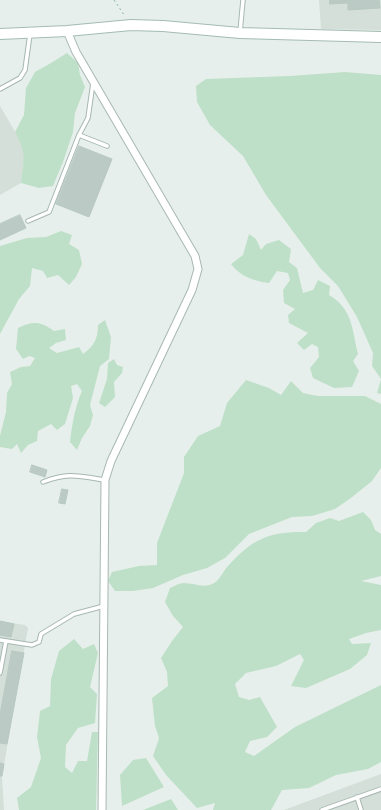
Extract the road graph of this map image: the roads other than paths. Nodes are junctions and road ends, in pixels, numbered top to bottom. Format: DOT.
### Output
graph roads {
  1 [pos="243,0"];
  2 [pos="67,31"];
  3 [pos="30,33"];
  4 [pos="0,34"];
  5 [pos="240,34"];
  6 [pos="381,37"];
  7 [pos="94,82"];
  8 [pos="0,89"];
  9 [pos="79,135"];
  10 [pos="107,146"];
  11 [pos="28,221"];
  12 [pos="105,480"];
  13 [pos="43,482"];
  14 [pos="104,606"];
  15 [pos="0,640"];
  16 [pos="6,641"];
  17 [pos="0,673"];
  18 [pos="381,789"];
  19 [pos="357,798"];
  20 [pos="102,810"];
  21 [pos="322,810"];
  22 [pos="361,810"];
  1 -- 5 [label="lane"];
  2 -- 3 [label="street"];
  2 -- 5 [label="street"];
  2 -- 7 [label="street"];
  3 -- 4 [label="street"];
  3 -- 8 [label="lane"];
  5 -- 6 [label="street"];
  7 -- 9 [label="lane"];
  7 -- 12 [label="street"];
  9 -- 10 [label="lane"];
  9 -- 11 [label="lane"];
  12 -- 13 [label="lane"];
  12 -- 14 [label="street"];
  14 -- 16 [label="lane"];
  14 -- 20 [label="street"];
  15 -- 16 [label="lane"];
  16 -- 17 [label="lane"];
  18 -- 19 [label="lane"];
  19 -- 21 [label="lane"];
  19 -- 22 [label="lane"];
}
